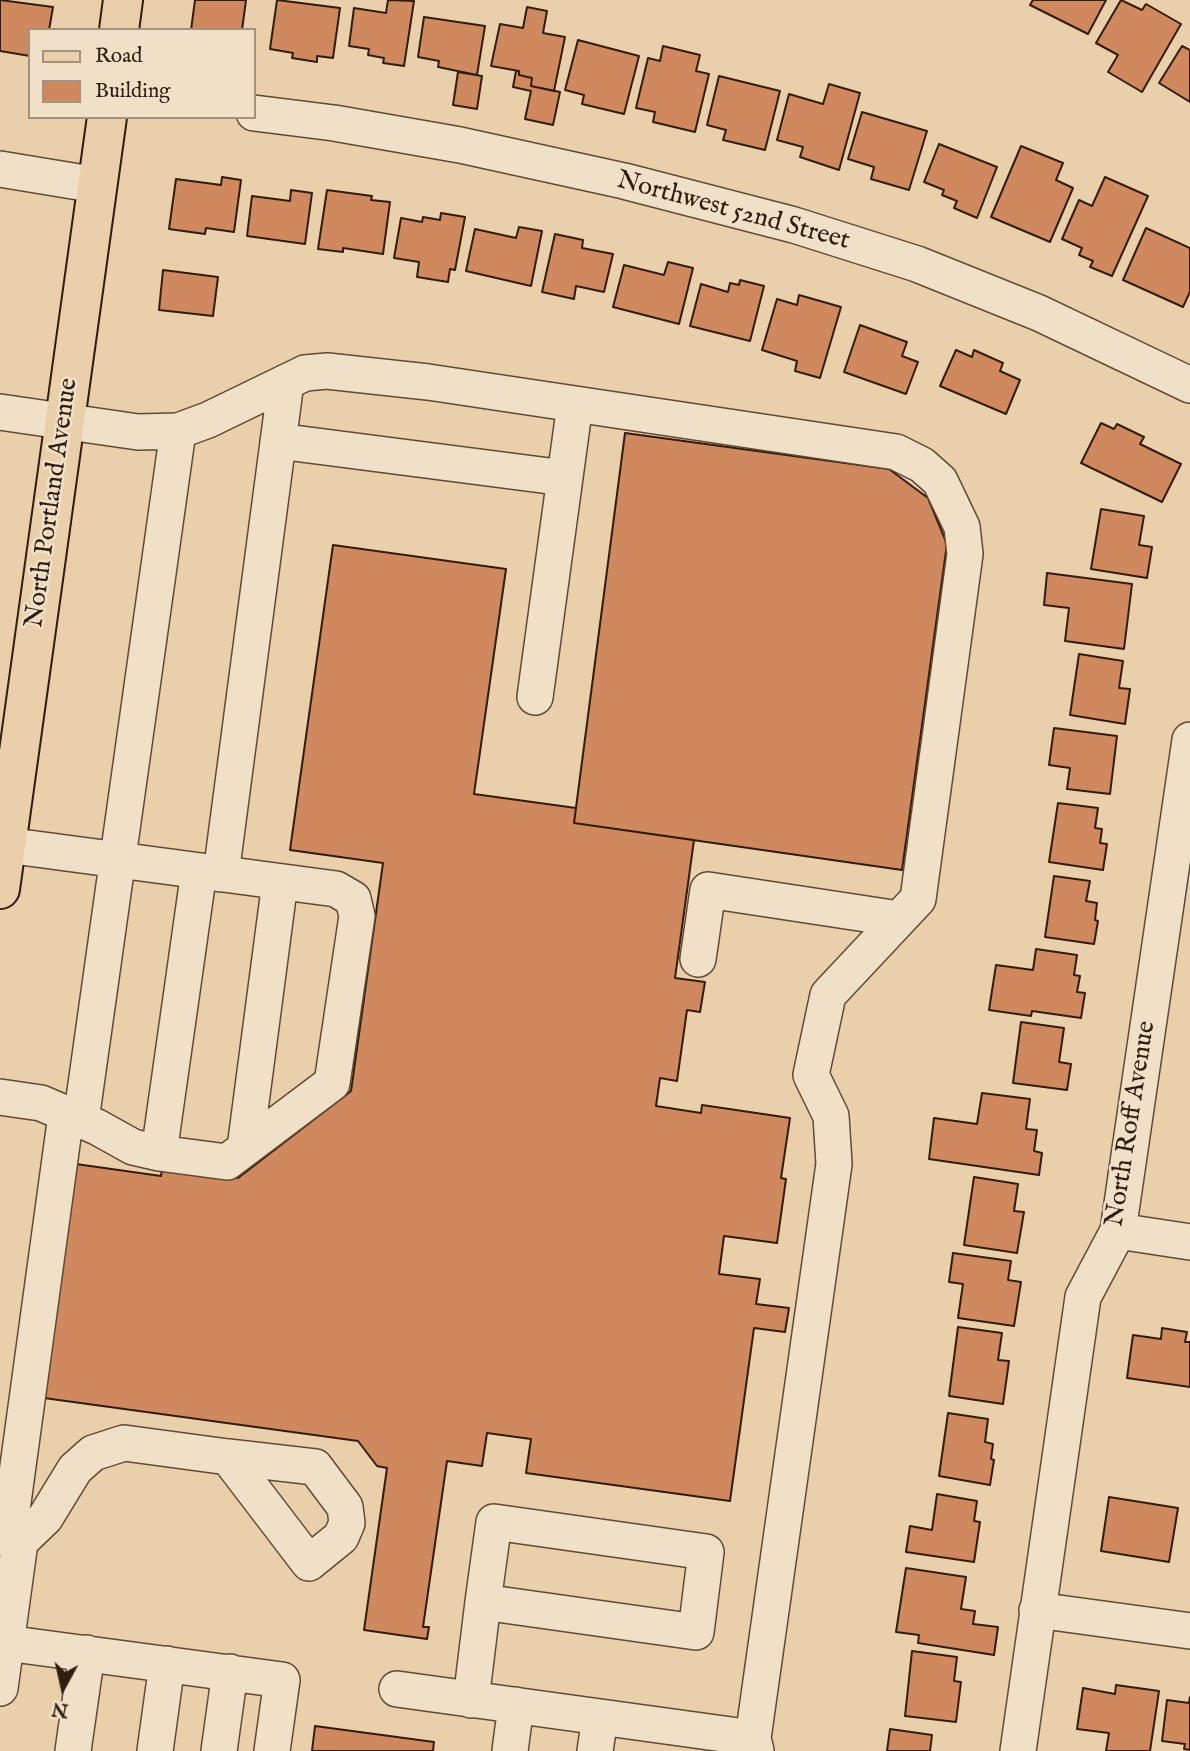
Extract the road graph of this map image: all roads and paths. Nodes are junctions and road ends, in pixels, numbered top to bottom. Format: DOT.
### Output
graph roads {
  1 [pos="123,0"];
  2 [pos="119,28"];
  3 [pos="256,113"];
  4 [pos="107,119"];
  5 [pos="0,169"];
  6 [pos="97,185"];
  7 [pos="286,382"];
  8 [pos="1190,385"];
  9 [pos="575,404"];
  10 [pos="0,412"];
  11 [pos="64,422"];
  12 [pos="178,431"];
  13 [pos="278,441"];
  14 [pos="565,478"];
  15 [pos="535,697"];
  16 [pos="13,700"];
  17 [pos="1190,740"];
  18 [pos="6,845"];
  19 [pos="117,860"];
  20 [pos="210,872"];
  21 [pos="279,881"];
  22 [pos="0,889"];
  23 [pos="899,919"];
  24 [pos="698,958"];
  25 [pos="0,1097"];
  26 [pos="74,1117"];
  27 [pos="245,1148"];
  28 [pos="159,1153"];
  29 [pos="1118,1231"];
  30 [pos="1190,1242"];
  31 [pos="229,1457"];
  32 [pos="9,1540"];
  33 [pos="483,1602"];
  34 [pos="1037,1610"];
  35 [pos="1190,1631"];
  36 [pos="6,1643"];
  37 [pos="87,1653"];
  38 [pos="167,1664"];
  39 [pos="230,1672"];
  40 [pos="0,1688"];
  41 [pos="397,1689"];
  42 [pos="471,1700"];
  43 [pos="516,1705"];
  44 [pos="600,1717"];
  45 [pos="678,1740"];
  46 [pos="754,1745"];
  47 [pos="73,1751"];
  48 [pos="155,1751"];
  49 [pos="219,1751"];
  50 [pos="272,1751"];
  51 [pos="510,1751"];
  52 [pos="595,1751"];
  53 [pos="1018,1751"];
  1 -- 2 [label="main road"];
  3 -- 8 [label="street, Northwest 52nd Street"];
  4 -- 6 [label="main road, North Portland Avenue"];
  5 -- 6 [label="street"];
  6 -- 11 [label="main road, North Portland Avenue"];
  7 -- 9 [label="street"];
  7 -- 12 [label="street"];
  7 -- 13 [label="street"];
  9 -- 14 [label="street"];
  9 -- 23 [label="street"];
  10 -- 11 [label="street"];
  11 -- 12 [label="street"];
  11 -- 16 [label="main road, North Portland Avenue"];
  12 -- 19 [label="street"];
  13 -- 14 [label="street"];
  13 -- 20 [label="street"];
  14 -- 15 [label="street"];
  16 -- 18 [label="main road, North Portland Avenue"];
  17 -- 29 [label="street, North Roff Avenue"];
  18 -- 19 [label="street"];
  18 -- 22 [label="main road, North Portland Avenue"];
  19 -- 20 [label="street"];
  19 -- 26 [label="street"];
  20 -- 21 [label="street"];
  20 -- 28 [label="street"];
  21 -- 27 [label="street"];
  21 -- 27 [label="street"];
  23 -- 24 [label="street"];
  23 -- 46 [label="street"];
  25 -- 26 [label="street"];
  26 -- 28 [label="street"];
  26 -- 32 [label="street"];
  27 -- 28 [label="street"];
  29 -- 30 [label="street"];
  29 -- 34 [label="street, North Roff Avenue"];
  31 -- 32 [label="street"];
  32 -- 36 [label="street"];
  33 -- 33 [label="street"];
  33 -- 42 [label="street"];
  34 -- 35 [label="street"];
  34 -- 53 [label="street, North Roff Avenue"];
  36 -- 37 [label="street"];
  36 -- 40 [label="street"];
  37 -- 38 [label="street"];
  37 -- 47 [label="street"];
  38 -- 39 [label="street"];
  38 -- 48 [label="street"];
  39 -- 49 [label="street"];
  39 -- 50 [label="street"];
  41 -- 42 [label="street"];
  42 -- 43 [label="street"];
  43 -- 44 [label="street"];
  43 -- 51 [label="street"];
  44 -- 45 [label="street"];
  44 -- 52 [label="street"];
  45 -- 46 [label="street"];
}
